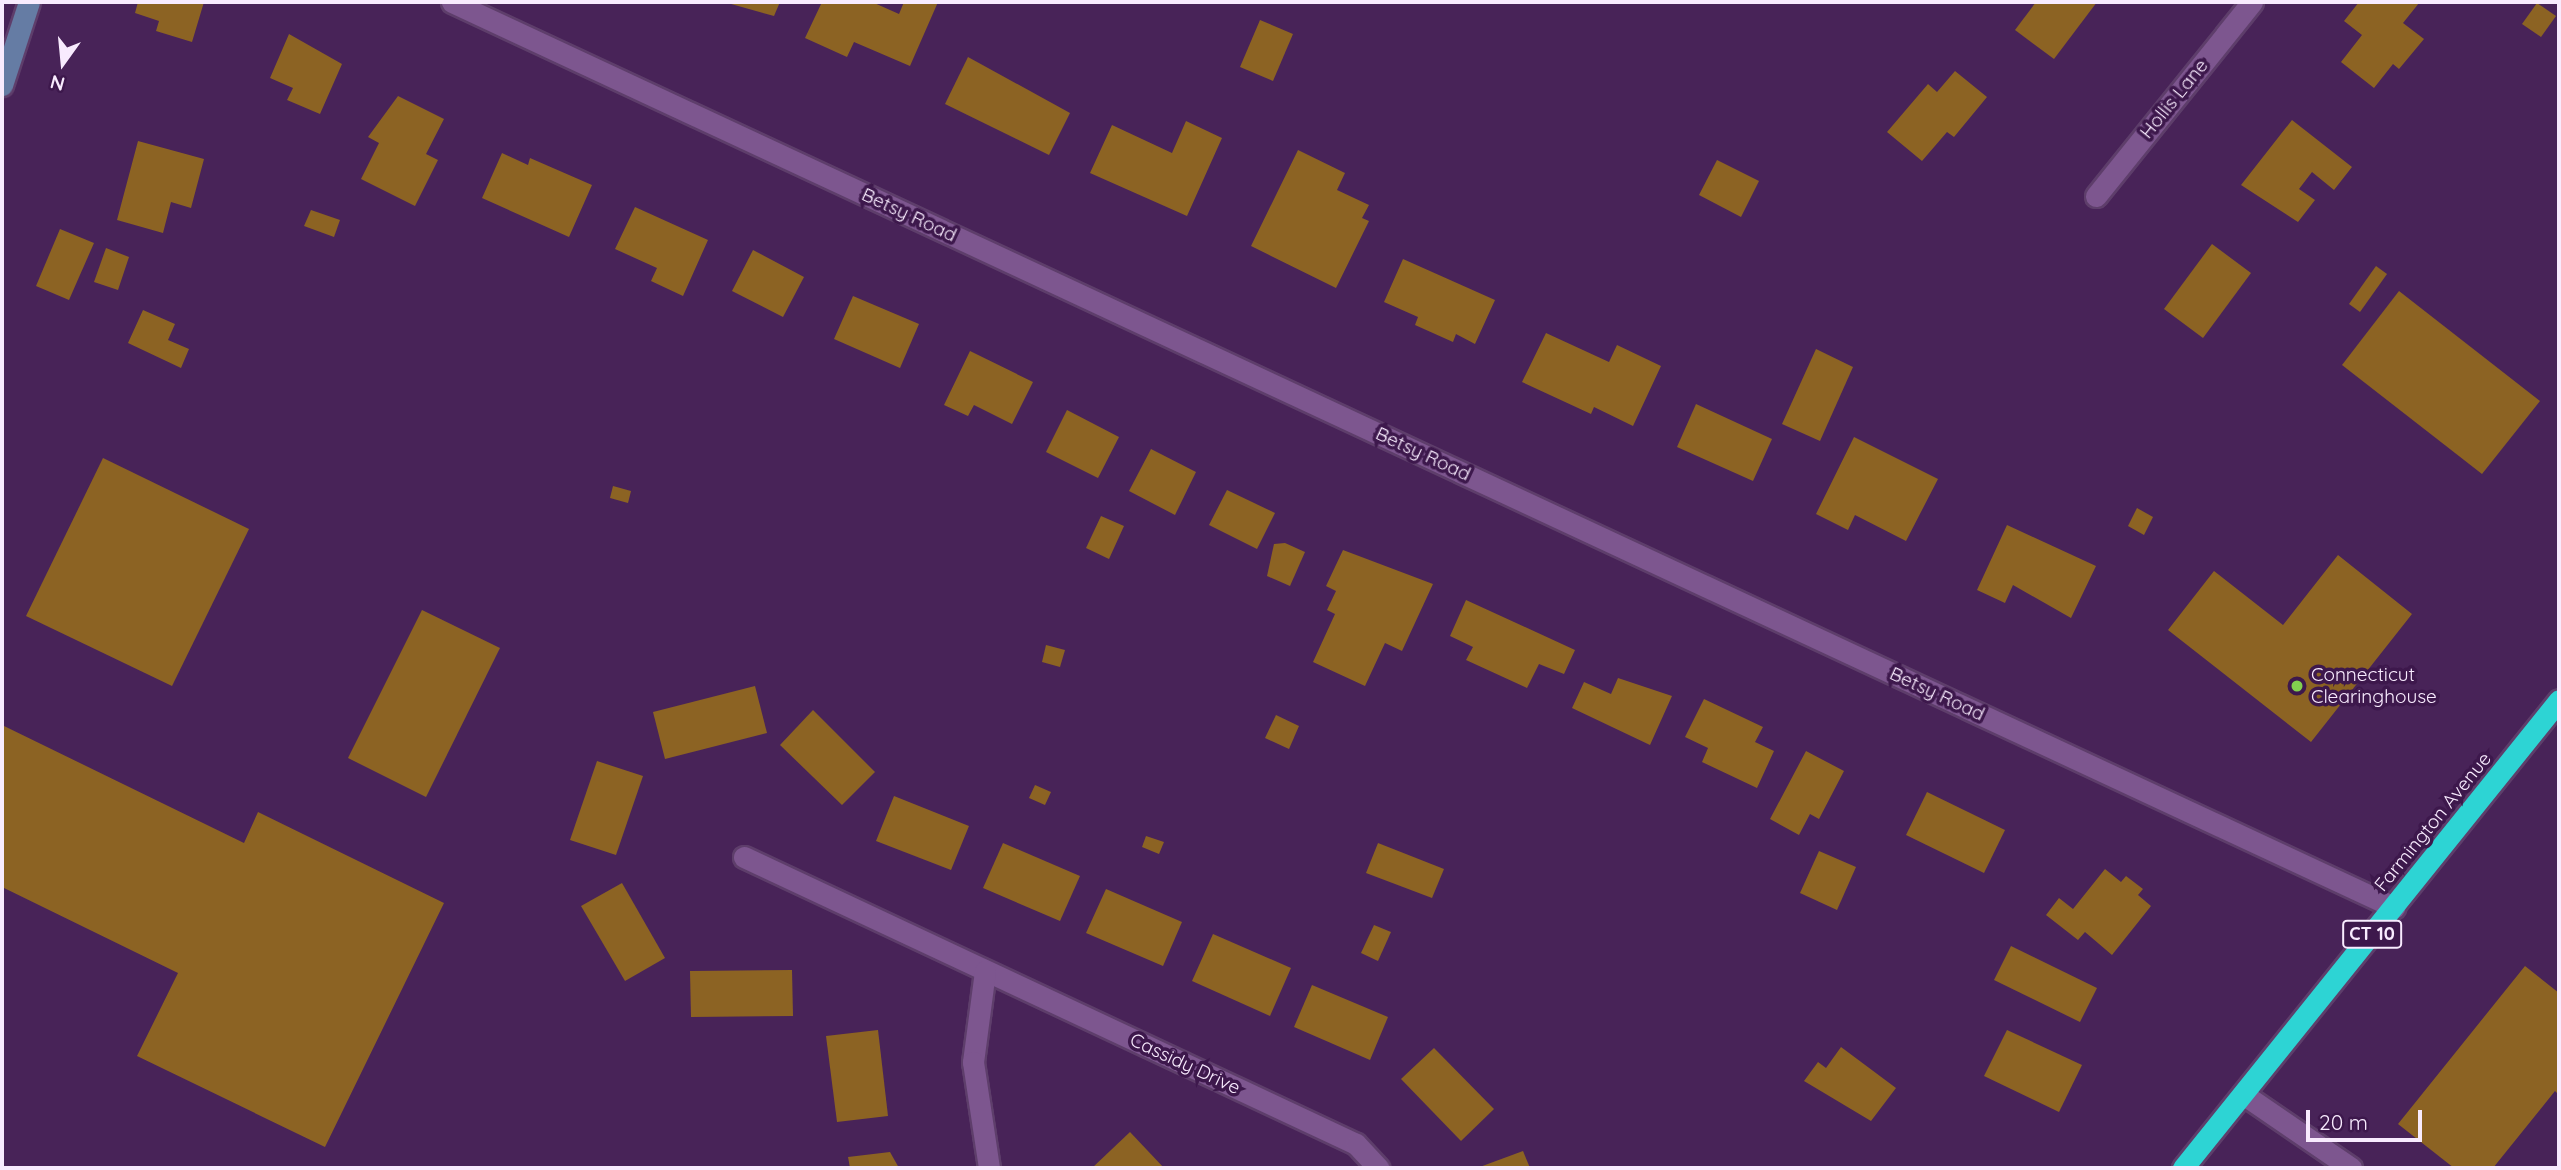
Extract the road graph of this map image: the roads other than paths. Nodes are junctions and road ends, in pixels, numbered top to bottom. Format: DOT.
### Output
graph roads {
  1 [pos="29,2"];
  2 [pos="452,2"];
  3 [pos="2252,2"];
  4 [pos="2,85"];
  5 [pos="2096,196"];
  6 [pos="2559,699"];
  7 [pos="744,857"];
  8 [pos="2394,907"];
  9 [pos="985,971"];
  10 [pos="2243,1094"];
  11 [pos="989,1168"];
  12 [pos="1378,1168"];
  13 [pos="2183,1168"];
  14 [pos="2351,1168"];
  1 -- 4 [label="main road"];
  2 -- 8 [label="street, Betsy Road"];
  3 -- 5 [label="street, Hollis Lane"];
  6 -- 8 [label="highway, Farmington Avenue / CT 10"];
  7 -- 9 [label="street, Cassidy Drive"];
  8 -- 10 [label="highway, Farmington Avenue / CT 10"];
  9 -- 11 [label="street"];
  9 -- 12 [label="street, Cassidy Drive"];
  10 -- 13 [label="highway, Farmington Avenue / CT 10"];
  10 -- 14 [label="street"];
}
